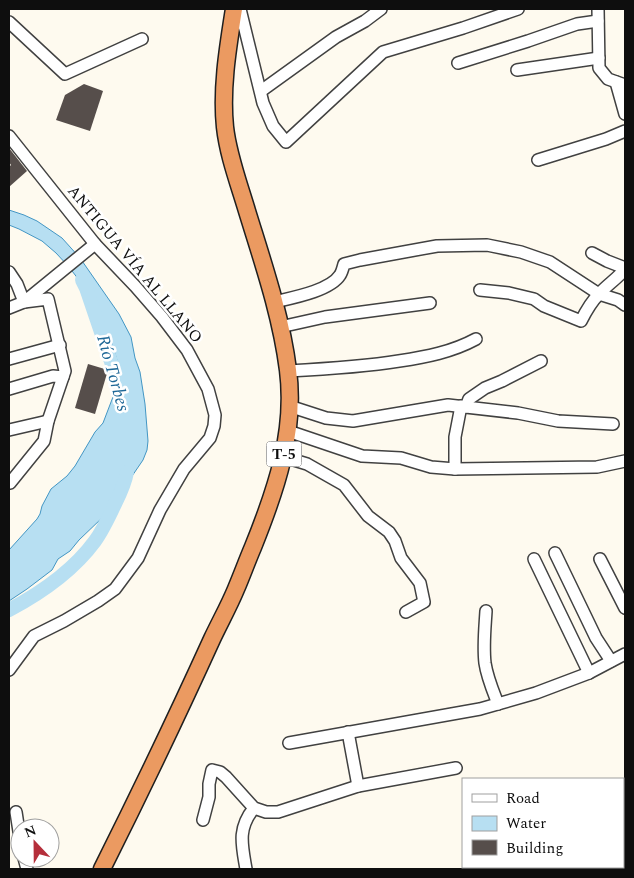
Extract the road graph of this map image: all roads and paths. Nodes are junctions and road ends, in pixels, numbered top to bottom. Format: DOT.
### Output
graph roads {
  1 [pos="234,9"];
  2 [pos="240,9"];
  3 [pos="381,9"];
  4 [pos="518,9"];
  5 [pos="598,9"];
  6 [pos="366,13"];
  7 [pos="598,21"];
  8 [pos="9,22"];
  9 [pos="142,39"];
  10 [pos="599,58"];
  11 [pos="458,63"];
  12 [pos="517,70"];
  13 [pos="621,84"];
  14 [pos="261,91"];
  15 [pos="625,114"];
  16 [pos="625,131"];
  17 [pos="9,136"];
  18 [pos="538,160"];
  19 [pos="95,244"];
  20 [pos="592,253"];
  21 [pos="625,268"];
  22 [pos="9,272"];
  23 [pos="480,290"];
  24 [pos="599,294"];
  25 [pos="24,302"];
  26 [pos="274,302"];
  27 [pos="430,303"];
  28 [pos="625,305"];
  29 [pos="9,308"];
  30 [pos="280,327"];
  31 [pos="476,339"];
  32 [pos="60,346"];
  33 [pos="9,359"];
  34 [pos="541,361"];
  35 [pos="288,371"];
  36 [pos="63,377"];
  37 [pos="9,389"];
  38 [pos="289,406"];
  39 [pos="464,406"];
  40 [pos="48,421"];
  41 [pos="612,424"];
  42 [pos="9,430"];
  43 [pos="288,431"];
  44 [pos="284,456"];
  45 [pos="625,462"];
  46 [pos="455,470"];
  47 [pos="10,483"];
  48 [pos="555,553"];
  49 [pos="534,559"];
  50 [pos="600,559"];
  51 [pos="625,608"];
  52 [pos="486,611"];
  53 [pos="406,612"];
  54 [pos="625,654"];
  55 [pos="611,661"];
  56 [pos="9,670"];
  57 [pos="589,673"];
  58 [pos="498,704"];
  59 [pos="348,732"];
  60 [pos="289,744"];
  61 [pos="456,768"];
  62 [pos="358,786"];
  63 [pos="254,808"];
  64 [pos="16,812"];
  65 [pos="17,818"];
  66 [pos="203,820"];
  67 [pos="102,869"];
  68 [pos="246,869"];
  1 -- 26 [label="highway, T-5"];
  2 -- 14 [label="street"];
  3 -- 6 [label="street"];
  4 -- 14 [label="street"];
  5 -- 7 [label="street"];
  6 -- 14 [label="street"];
  7 -- 10 [label="street"];
  7 -- 11 [label="street"];
  8 -- 9 [label="street"];
  10 -- 12 [label="street"];
  10 -- 13 [label="street"];
  13 -- 15 [label="street"];
  16 -- 18 [label="street"];
  17 -- 19 [label="street, ANTIGUA VÍA AL LLANO"];
  19 -- 25 [label="street"];
  19 -- 56 [label="street, ANTIGUA VÍA AL LLANO"];
  20 -- 21 [label="street"];
  21 -- 24 [label="street"];
  22 -- 25 [label="street"];
  23 -- 24 [label="street"];
  24 -- 26 [label="street"];
  24 -- 28 [label="street"];
  25 -- 29 [label="street"];
  25 -- 32 [label="street"];
  26 -- 30 [label="highway, T-5"];
  27 -- 30 [label="street"];
  30 -- 35 [label="highway, T-5"];
  31 -- 35 [label="street"];
  32 -- 33 [label="street"];
  32 -- 36 [label="street"];
  34 -- 39 [label="street"];
  35 -- 38 [label="highway, T-5"];
  36 -- 37 [label="street"];
  36 -- 40 [label="street"];
  38 -- 39 [label="street"];
  38 -- 43 [label="highway, T-5"];
  39 -- 41 [label="street"];
  39 -- 46 [label="street"];
  40 -- 42 [label="street"];
  40 -- 47 [label="street"];
  43 -- 44 [label="highway, T-5"];
  43 -- 46 [label="street"];
  44 -- 53 [label="street"];
  44 -- 67 [label="highway, T-5"];
  45 -- 46 [label="street"];
  48 -- 55 [label="street"];
  49 -- 57 [label="street"];
  50 -- 51 [label="street"];
  52 -- 58 [label="street"];
  54 -- 55 [label="street"];
  55 -- 57 [label="street"];
  57 -- 58 [label="street"];
  58 -- 59 [label="street"];
  59 -- 60 [label="street"];
  59 -- 62 [label="street"];
  61 -- 62 [label="street"];
  62 -- 63 [label="street"];
  63 -- 66 [label="street"];
  63 -- 68 [label="street"];
  64 -- 65 [label="street"];
}
